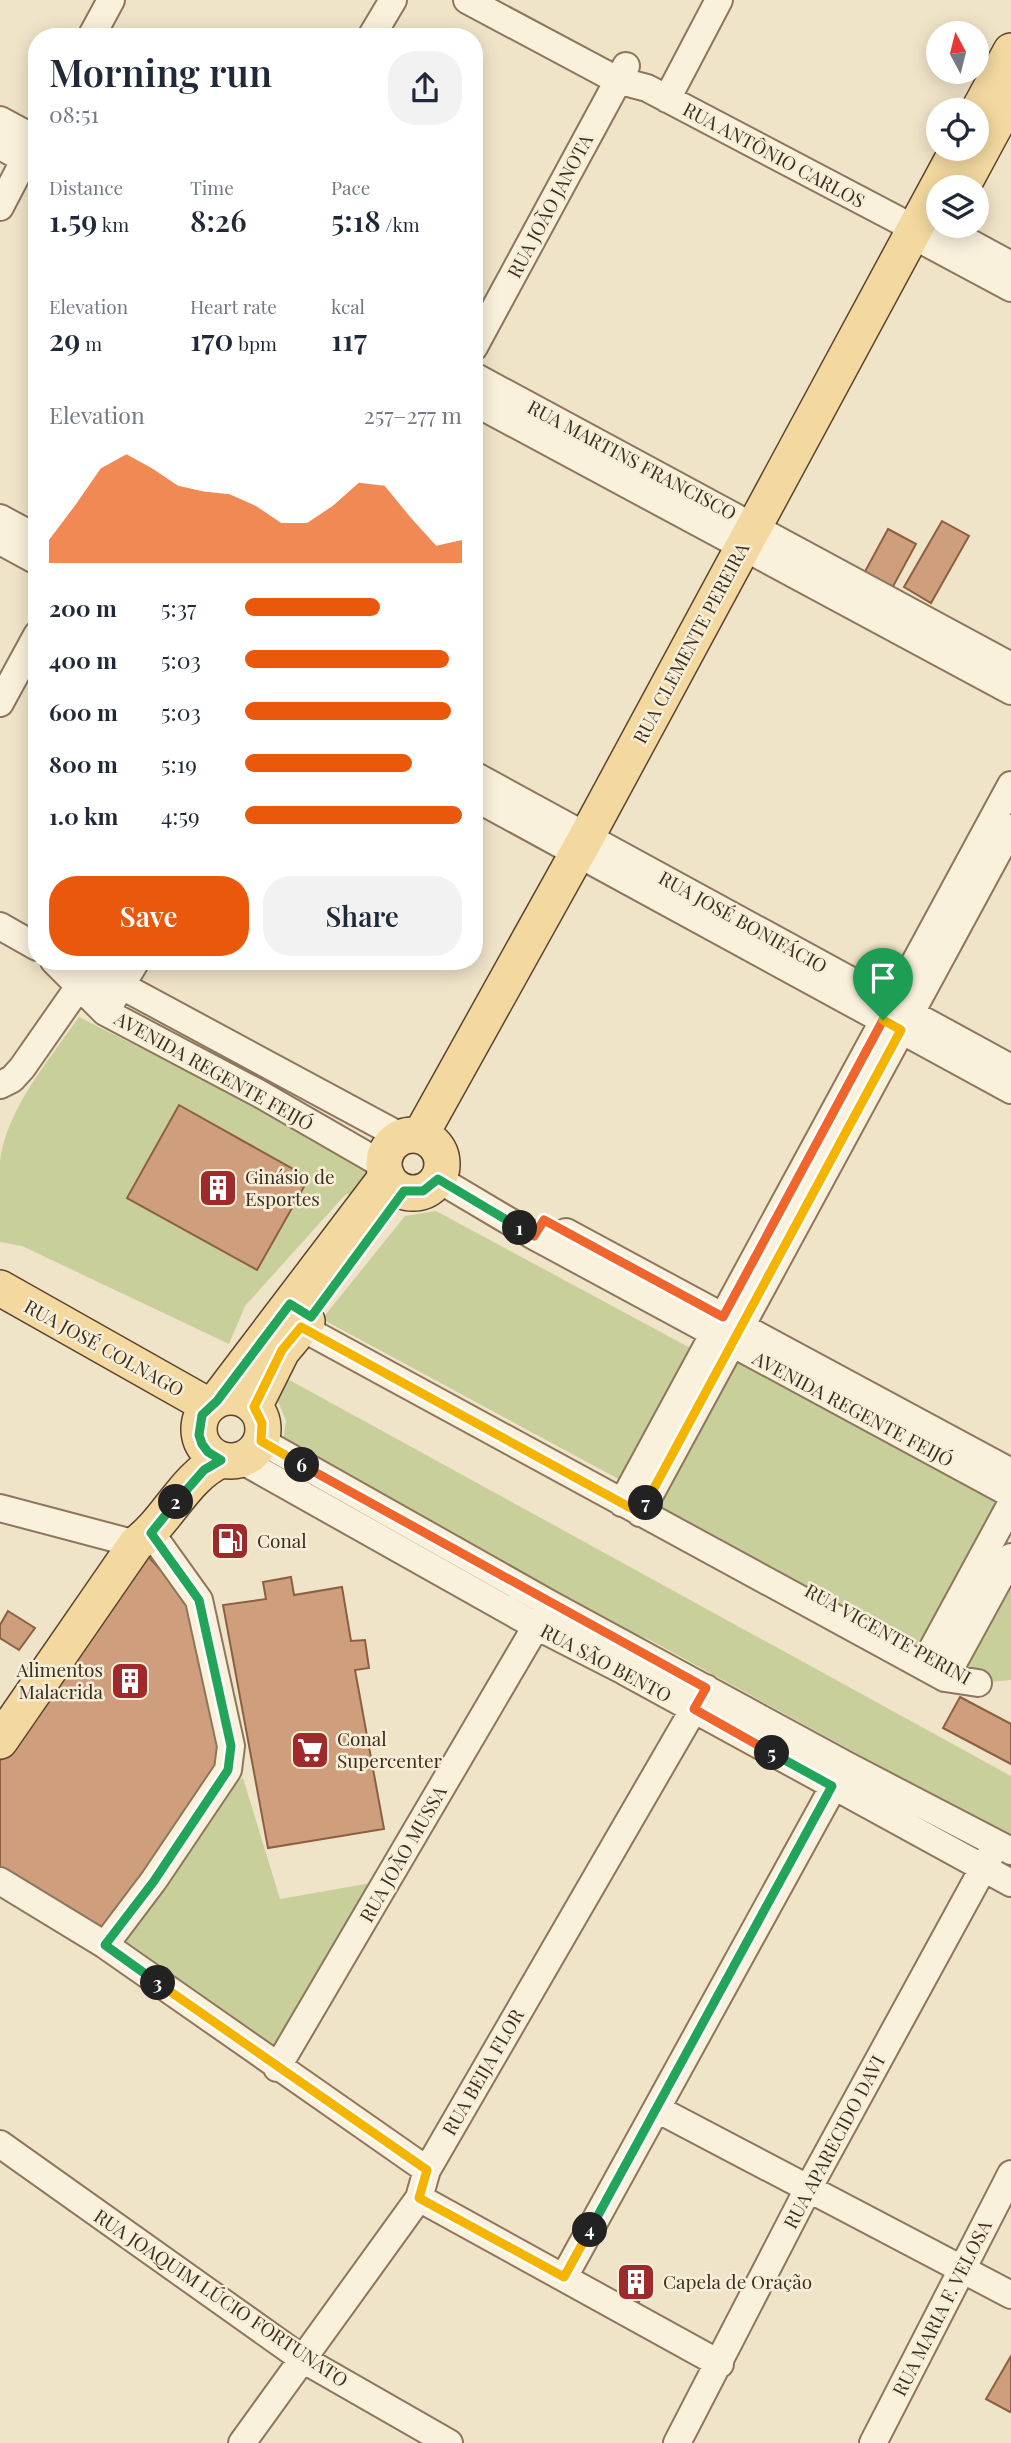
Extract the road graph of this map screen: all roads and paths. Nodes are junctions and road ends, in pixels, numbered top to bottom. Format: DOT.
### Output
graph roads {
  1 [pos="111,0"];
  2 [pos="393,0"];
  3 [pos="467,0"];
  4 [pos="505,0"];
  5 [pos="719,0"];
  6 [pos="96,28"];
  7 [pos="376,28"];
  8 [pos="1011,51"];
  9 [pos="621,73"];
  10 [pos="657,94"];
  11 [pos="1011,96"];
  12 [pos="985,98"];
  13 [pos="0,120"];
  14 [pos="28,143"];
  15 [pos="0,146"];
  16 [pos="28,148"];
  17 [pos="28,158"];
  18 [pos="968,175"];
  19 [pos="0,207"];
  20 [pos="926,227"];
  21 [pos="926,232"];
  22 [pos="942,238"];
  23 [pos="950,238"];
  24 [pos="1011,265"];
  25 [pos="1011,288"];
  26 [pos="483,330"];
  27 [pos="483,381"];
  28 [pos="483,406"];
  29 [pos="0,518"];
  30 [pos="28,533"];
  31 [pos="0,541"];
  32 [pos="758,541"];
  33 [pos="28,556"];
  34 [pos="955,649"];
  35 [pos="28,652"];
  36 [pos="1011,666"];
  37 [pos="1011,691"];
  38 [pos="0,703"];
  39 [pos="483,781"];
  40 [pos="1011,785"];
  41 [pos="483,801"];
  42 [pos="1011,828"];
  43 [pos="591,850"];
  44 [pos="0,926"];
  45 [pos="28,942"];
  46 [pos="131,970"];
  47 [pos="78,972"];
  48 [pos="122,986"];
  49 [pos="105,1012"];
  50 [pos="896,1017"];
  51 [pos="274,1068"];
  52 [pos="1011,1068"];
  53 [pos="0,1084"];
  54 [pos="1011,1090"];
  55 [pos="260,1094"];
  56 [pos="414,1161"];
  57 [pos="0,1288"];
  58 [pos="296,1316"];
  59 [pos="727,1330"];
  60 [pos="213,1403"];
  61 [pos="254,1407"];
  62 [pos="241,1453"];
  63 [pos="1011,1472"];
  64 [pos="1011,1494"];
  65 [pos="634,1503"];
  66 [pos="1011,1504"];
  67 [pos="0,1508"];
  68 [pos="144,1539"];
  69 [pos="1011,1557"];
  70 [pos="550,1604"];
  71 [pos="536,1626"];
  72 [pos="937,1667"];
  73 [pos="700,1699"];
  74 [pos="0,1741"];
  75 [pos="839,1776"];
  76 [pos="1004,1847"];
  77 [pos="983,1867"];
  78 [pos="0,1881"];
  79 [pos="1011,1883"];
  80 [pos="105,1945"];
  81 [pos="277,2068"];
  82 [pos="657,2109"];
  83 [pos="0,2144"];
  84 [pos="427,2170"];
  85 [pos="1011,2174"];
  86 [pos="809,2187"];
  87 [pos="419,2198"];
  88 [pos="962,2268"];
  89 [pos="564,2277"];
  90 [pos="1011,2295"];
  91 [pos="304,2360"];
  92 [pos="720,2364"];
  93 [pos="242,2443"];
  94 [pos="449,2443"];
  95 [pos="677,2443"];
  96 [pos="873,2443"];
  1 -- 6 [label="street"];
  2 -- 7 [label="street"];
  3 -- 9 [label="street"];
  4 -- 9 [label="street"];
  5 -- 10 [label="street"];
  8 -- 12 [label="main road"];
  9 -- 10 [label="street, RUA ANTÔNIO CARLOS"];
  9 -- 26 [label="street, RUA JOÃO JANOTA"];
  10 -- 20 [label="street, RUA ANTÔNIO CARLOS"];
  11 -- 18 [label="main road"];
  13 -- 14 [label="street"];
  15 -- 16 [label="street"];
  17 -- 19 [label="street"];
  21 -- 32 [label="main road, RUA CLEMENTE PEREIRA"];
  22 -- 25 [label="street, RUA ANTÔNIO CARLOS"];
  23 -- 24 [label="street, RUA ANTÔNIO CARLOS"];
  27 -- 32 [label="street, RUA MARTINS FRANCISCO"];
  28 -- 32 [label="street, RUA MARTINS FRANCISCO"];
  29 -- 30 [label="street"];
  31 -- 33 [label="street"];
  32 -- 34 [label="street, RUA MARTINS FRANCISCO"];
  32 -- 43 [label="main road, RUA CLEMENTE PEREIRA"];
  34 -- 36 [label="street, RUA MARTINS FRANCISCO"];
  34 -- 37 [label="street, RUA MARTINS FRANCISCO"];
  35 -- 38 [label="street"];
  39 -- 43 [label="street, RUA JOSÉ BONIFÁCIO"];
  40 -- 50 [label="street"];
  41 -- 43 [label="street, RUA JOSÉ BONIFÁCIO"];
  42 -- 50 [label="street"];
  43 -- 50 [label="street, RUA JOSÉ BONIFÁCIO"];
  43 -- 56 [label="main road, RUA CLEMENTE PEREIRA"];
  44 -- 45 [label="street"];
  46 -- 48 [label="street"];
  47 -- 48 [label="street, AVENIDA REGENTE FEIJÓ"];
  47 -- 49 [label="street, AVENIDA REGENTE FEIJÓ"];
  47 -- 53 [label="street"];
  48 -- 49 [label="street"];
  48 -- 51 [label="street, AVENIDA REGENTE FEIJÓ"];
  49 -- 55 [label="street, AVENIDA REGENTE FEIJÓ"];
  50 -- 52 [label="street, RUA JOSÉ BONIFÁCIO"];
  50 -- 54 [label="street, RUA JOSÉ BONIFÁCIO"];
  50 -- 59 [label="street"];
  51 -- 55 [label="street"];
  51 -- 56 [label="street, AVENIDA REGENTE FEIJÓ"];
  55 -- 56 [label="street, AVENIDA REGENTE FEIJÓ"];
  56 -- 58 [label="main road, RUA CLEMENTE PEREIRA"];
  56 -- 59 [label="street, AVENIDA REGENTE FEIJÓ"];
  57 -- 60 [label="main road, RUA JOSÉ COLNAGO"];
  58 -- 60 [label="main road, RUA CLEMENTE PEREIRA"];
  58 -- 61 [label="main road, RUA CLEMENTE PEREIRA"];
  58 -- 65 [label="street, RUA VICENTE PERINI"];
  59 -- 63 [label="street, AVENIDA REGENTE FEIJÓ"];
  59 -- 64 [label="street, AVENIDA REGENTE FEIJÓ"];
  59 -- 65 [label="street"];
  60 -- 61 [label="main road"];
  60 -- 62 [label="main road"];
  61 -- 62 [label="main road"];
  62 -- 68 [label="main road"];
  62 -- 70 [label="street, RUA SÃO BENTO"];
  62 -- 71 [label="street, RUA SÃO BENTO"];
  65 -- 72 [label="street, RUA VICENTE PERINI"];
  66 -- 72 [label="street"];
  67 -- 68 [label="street"];
  68 -- 74 [label="main road"];
  68 -- 80 [label="street"];
  69 -- 72 [label="street"];
  70 -- 71 [label="street, RUA JOÃO MUSSA"];
  70 -- 73 [label="street, RUA SÃO BENTO"];
  71 -- 73 [label="street, RUA SÃO BENTO"];
  71 -- 81 [label="street, RUA JOÃO MUSSA"];
  73 -- 75 [label="street, RUA SÃO BENTO"];
  73 -- 84 [label="street, RUA BEIJA FLOR"];
  75 -- 76 [label="street, RUA SÃO BENTO"];
  75 -- 77 [label="street, RUA SÃO BENTO"];
  75 -- 82 [label="street"];
  76 -- 77 [label="street, RUA APARECIDO DAVI"];
  77 -- 79 [label="street, RUA SÃO BENTO"];
  77 -- 86 [label="street, RUA APARECIDO DAVI"];
  78 -- 80 [label="street"];
  80 -- 81 [label="street"];
  81 -- 84 [label="street"];
  82 -- 86 [label="street"];
  82 -- 89 [label="street"];
  83 -- 91 [label="street, RUA JOAQUIM LÚCIO FORTUNATO"];
  84 -- 87 [label="street, RUA BEIJA FLOR"];
  85 -- 88 [label="street, RUA MARIA F. VELOSA"];
  86 -- 88 [label="street"];
  86 -- 92 [label="street, RUA APARECIDO DAVI"];
  87 -- 89 [label="street"];
  87 -- 91 [label="street, RUA BEIJA FLOR"];
  88 -- 90 [label="street"];
  88 -- 96 [label="street, RUA MARIA F. VELOSA"];
  89 -- 92 [label="street"];
  91 -- 93 [label="street, RUA BEIJA FLOR"];
  91 -- 94 [label="street, RUA JOAQUIM LÚCIO FORTUNATO"];
  92 -- 95 [label="street, RUA APARECIDO DAVI"];
}
